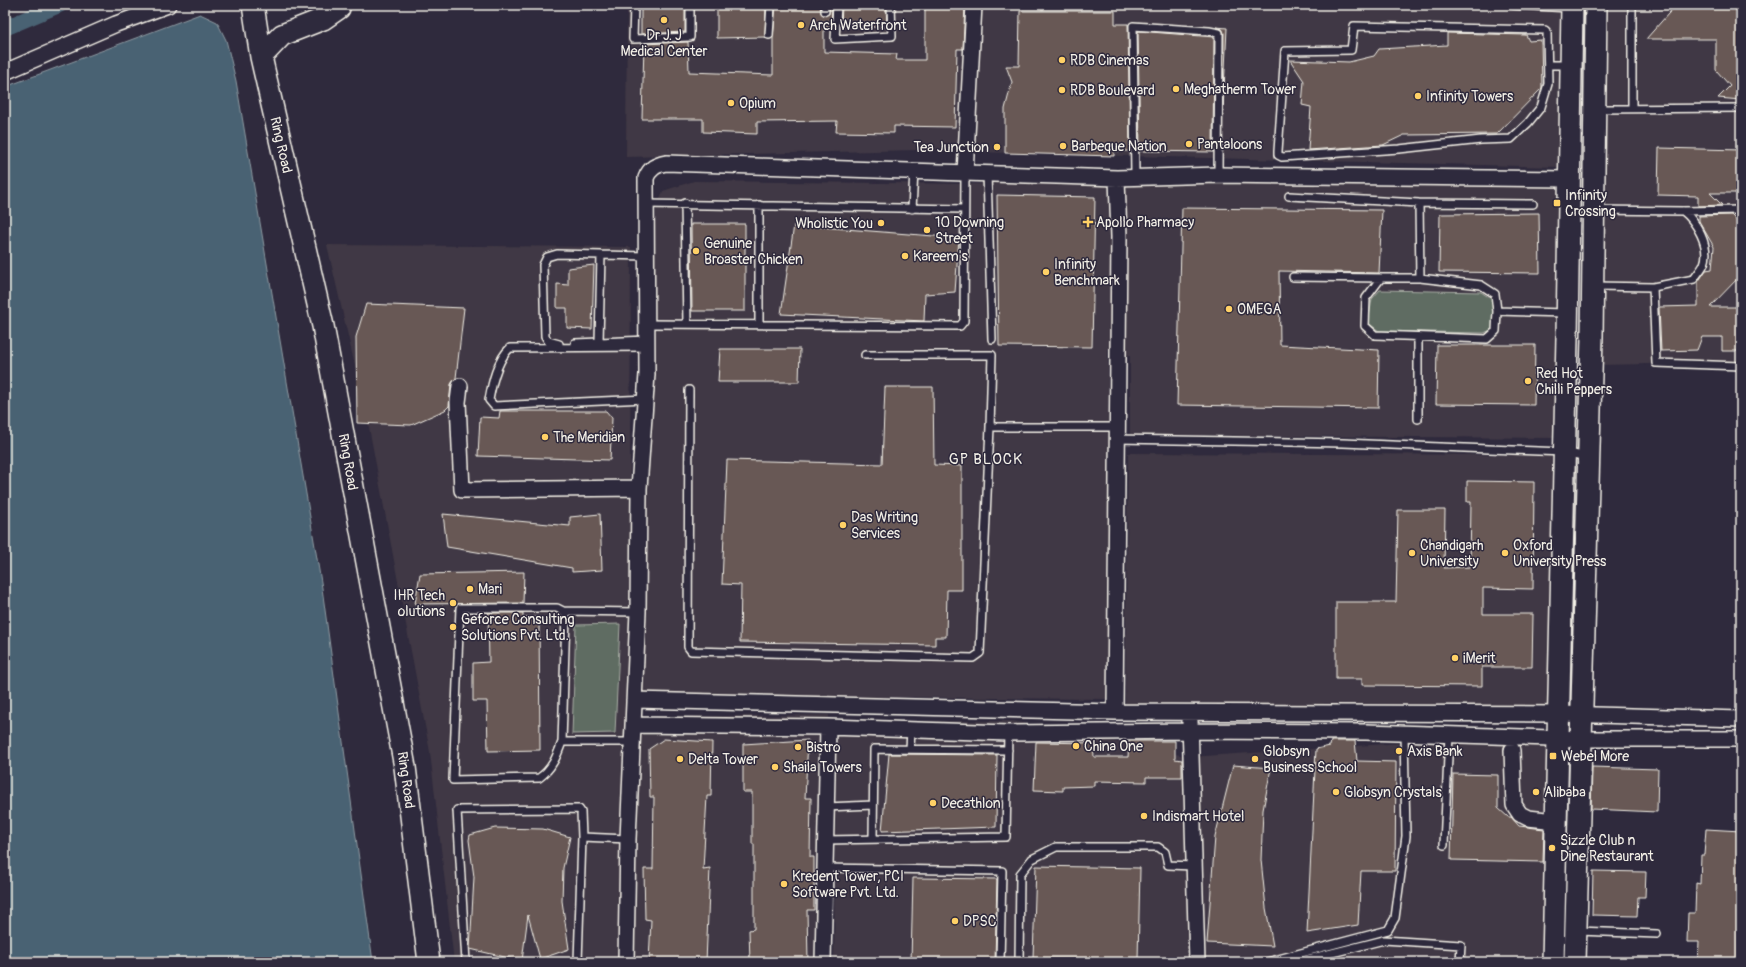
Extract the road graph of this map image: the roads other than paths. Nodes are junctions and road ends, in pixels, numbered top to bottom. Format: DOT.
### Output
graph roads {
  1 [pos="168,5"];
  2 [pos="253,5"];
  3 [pos="634,5"];
  4 [pos="690,5"];
  5 [pos="771,5"];
  6 [pos="837,5"];
  7 [pos="891,5"];
  8 [pos="974,5"];
  9 [pos="1514,5"];
  10 [pos="1596,5"];
  11 [pos="1632,5"];
  12 [pos="340,6"];
  13 [pos="1572,7"];
  14 [pos="769,35"];
  15 [pos="261,57"];
  16 [pos="1548,65"];
  17 [pos="1572,65"];
  18 [pos="5,72"];
  19 [pos="1632,108"];
  20 [pos="1741,108"];
  21 [pos="1595,109"];
  22 [pos="914,171"];
  23 [pos="986,172"];
  24 [pos="965,173"];
  25 [pos="1135,176"];
  26 [pos="1218,176"];
  27 [pos="1117,178"];
  28 [pos="1569,186"];
  29 [pos="1289,196"];
  30 [pos="1593,202"];
  31 [pos="685,203"];
  32 [pos="1419,203"];
  33 [pos="646,204"];
  34 [pos="1533,204"];
  35 [pos="759,205"];
  36 [pos="912,209"];
  37 [pos="964,209"];
  38 [pos="1741,210"];
  39 [pos="1683,212"];
  40 [pos="601,255"];
  41 [pos="647,256"];
  42 [pos="1293,277"];
  43 [pos="1386,278"];
  44 [pos="1420,278"];
  45 [pos="1593,286"];
  46 [pos="1653,287"];
  47 [pos="1497,311"];
  48 [pos="1568,313"];
  49 [pos="647,324"];
  50 [pos="687,324"];
  51 [pos="759,324"];
  52 [pos="1418,337"];
  53 [pos="992,339"];
  54 [pos="599,342"];
  55 [pos="647,343"];
  56 [pos="865,356"];
  57 [pos="1741,366"];
  58 [pos="460,386"];
  59 [pos="689,390"];
  60 [pos="646,399"];
  61 [pos="1418,419"];
  62 [pos="990,427"];
  63 [pos="1118,433"];
  64 [pos="1564,452"];
  65 [pos="1589,457"];
  66 [pos="639,488"];
  67 [pos="563,611"];
  68 [pos="638,612"];
  69 [pos="634,700"];
  70 [pos="1114,712"];
  71 [pos="1190,714"];
  72 [pos="1559,714"];
  73 [pos="1583,716"];
  74 [pos="1741,719"];
  75 [pos="632,725"];
  76 [pos="828,727"];
  77 [pos="911,730"];
  78 [pos="1190,731"];
  79 [pos="1008,733"];
  80 [pos="1404,733"];
  81 [pos="1449,734"];
  82 [pos="1557,738"];
  83 [pos="1583,739"];
  84 [pos="1741,739"];
  85 [pos="562,742"];
  86 [pos="632,742"];
  87 [pos="910,749"];
  88 [pos="1008,750"];
  89 [pos="1512,750"];
  90 [pos="873,805"];
  91 [pos="826,807"];
  92 [pos="1556,821"];
  93 [pos="582,837"];
  94 [pos="628,839"];
  95 [pos="873,839"];
  96 [pos="825,840"];
  97 [pos="1444,845"];
  98 [pos="1194,866"];
  99 [pos="825,868"];
  100 [pos="1577,931"];
  101 [pos="1657,934"];
  102 [pos="429,962"];
  103 [pos="466,962"];
  104 [pos="578,962"];
  105 [pos="626,962"];
  106 [pos="824,962"];
  107 [pos="1000,962"];
  108 [pos="1019,962"];
  109 [pos="1197,962"];
  110 [pos="1267,962"];
  111 [pos="1296,962"];
  112 [pos="1460,962"];
  113 [pos="1553,962"];
  114 [pos="1576,962"];
  1 -- 18 [label="street"];
  2 -- 15 [label="main road, Ring Road"];
  3 -- 4 [label="lane"];
  5 -- 14 [label="lane"];
  6 -- 7 [label="lane"];
  8 -- 24 [label="street"];
  9 -- 13 [label="lane"];
  10 -- 21 [label="main road"];
  11 -- 19 [label="lane"];
  12 -- 15 [label="main road"];
  13 -- 17 [label="main road"];
  15 -- 102 [label="main road, Ring Road"];
  16 -- 16 [label="lane"];
  16 -- 17 [label="lane"];
  17 -- 28 [label="main road"];
  19 -- 20 [label="lane"];
  19 -- 21 [label="lane"];
  21 -- 30 [label="main road"];
  22 -- 24 [label="street"];
  22 -- 33 [label="street"];
  22 -- 36 [label="lane"];
  23 -- 24 [label="street"];
  23 -- 27 [label="street"];
  23 -- 53 [label="lane"];
  24 -- 37 [label="lane"];
  25 -- 26 [label="street"];
  25 -- 26 [label="lane"];
  25 -- 27 [label="street"];
  26 -- 28 [label="street"];
  27 -- 63 [label="street"];
  28 -- 30 [label="main road"];
  28 -- 48 [label="main road"];
  29 -- 32 [label="lane"];
  30 -- 39 [label="lane"];
  30 -- 45 [label="main road"];
  31 -- 33 [label="lane"];
  31 -- 35 [label="lane"];
  31 -- 50 [label="lane"];
  32 -- 34 [label="lane"];
  32 -- 44 [label="lane"];
  33 -- 41 [label="street"];
  35 -- 36 [label="lane"];
  35 -- 51 [label="lane"];
  36 -- 37 [label="lane"];
  37 -- 51 [label="lane"];
  38 -- 39 [label="lane"];
  39 -- 46 [label="lane"];
  40 -- 41 [label="lane"];
  40 -- 54 [label="lane"];
  40 -- 54 [label="lane"];
  41 -- 49 [label="street"];
  42 -- 43 [label="lane"];
  43 -- 44 [label="lane"];
  43 -- 52 [label="lane"];
  44 -- 47 [label="lane"];
  45 -- 46 [label="lane"];
  45 -- 65 [label="main road"];
  46 -- 57 [label="lane"];
  47 -- 48 [label="lane"];
  47 -- 52 [label="lane"];
  48 -- 64 [label="main road"];
  49 -- 50 [label="lane"];
  49 -- 55 [label="street"];
  50 -- 51 [label="lane"];
  52 -- 61 [label="lane"];
  54 -- 55 [label="lane"];
  55 -- 60 [label="street"];
  55 -- 60 [label="lane"];
  56 -- 62 [label="lane"];
  58 -- 66 [label="street"];
  59 -- 62 [label="lane"];
  60 -- 66 [label="street"];
  62 -- 63 [label="lane"];
  63 -- 64 [label="lane"];
  63 -- 70 [label="street"];
  64 -- 65 [label="lane"];
  64 -- 72 [label="main road"];
  65 -- 73 [label="main road"];
  66 -- 68 [label="street"];
  67 -- 68 [label="lane"];
  67 -- 85 [label="lane"];
  67 -- 85 [label="lane"];
  68 -- 69 [label="street"];
  69 -- 70 [label="street"];
  69 -- 75 [label="street"];
  70 -- 71 [label="street"];
  71 -- 72 [label="street"];
  71 -- 78 [label="street"];
  72 -- 73 [label="street"];
  72 -- 82 [label="main road"];
  73 -- 74 [label="street"];
  73 -- 83 [label="main road"];
  75 -- 76 [label="street"];
  75 -- 86 [label="street"];
  76 -- 77 [label="street"];
  76 -- 91 [label="street"];
  77 -- 79 [label="street"];
  77 -- 87 [label="lane"];
  78 -- 79 [label="street"];
  78 -- 80 [label="street"];
  78 -- 98 [label="street"];
  79 -- 88 [label="lane"];
  80 -- 81 [label="street"];
  80 -- 110 [label="lane"];
  81 -- 82 [label="street"];
  81 -- 97 [label="lane"];
  82 -- 83 [label="street"];
  82 -- 92 [label="main road"];
  83 -- 84 [label="street"];
  83 -- 100 [label="main road"];
  85 -- 86 [label="lane"];
  86 -- 94 [label="street"];
  87 -- 88 [label="lane"];
  87 -- 90 [label="lane"];
  88 -- 95 [label="lane"];
  89 -- 92 [label="street"];
  90 -- 91 [label="lane"];
  90 -- 95 [label="lane"];
  91 -- 96 [label="street"];
  92 -- 113 [label="main road"];
  93 -- 94 [label="lane"];
  93 -- 103 [label="lane"];
  93 -- 104 [label="lane"];
  94 -- 105 [label="street"];
  95 -- 96 [label="lane"];
  96 -- 99 [label="street"];
  98 -- 108 [label="lane"];
  98 -- 109 [label="street"];
  99 -- 106 [label="street"];
  99 -- 107 [label="lane"];
  100 -- 101 [label="lane"];
  100 -- 114 [label="main road"];
  111 -- 112 [label="lane"];
}
